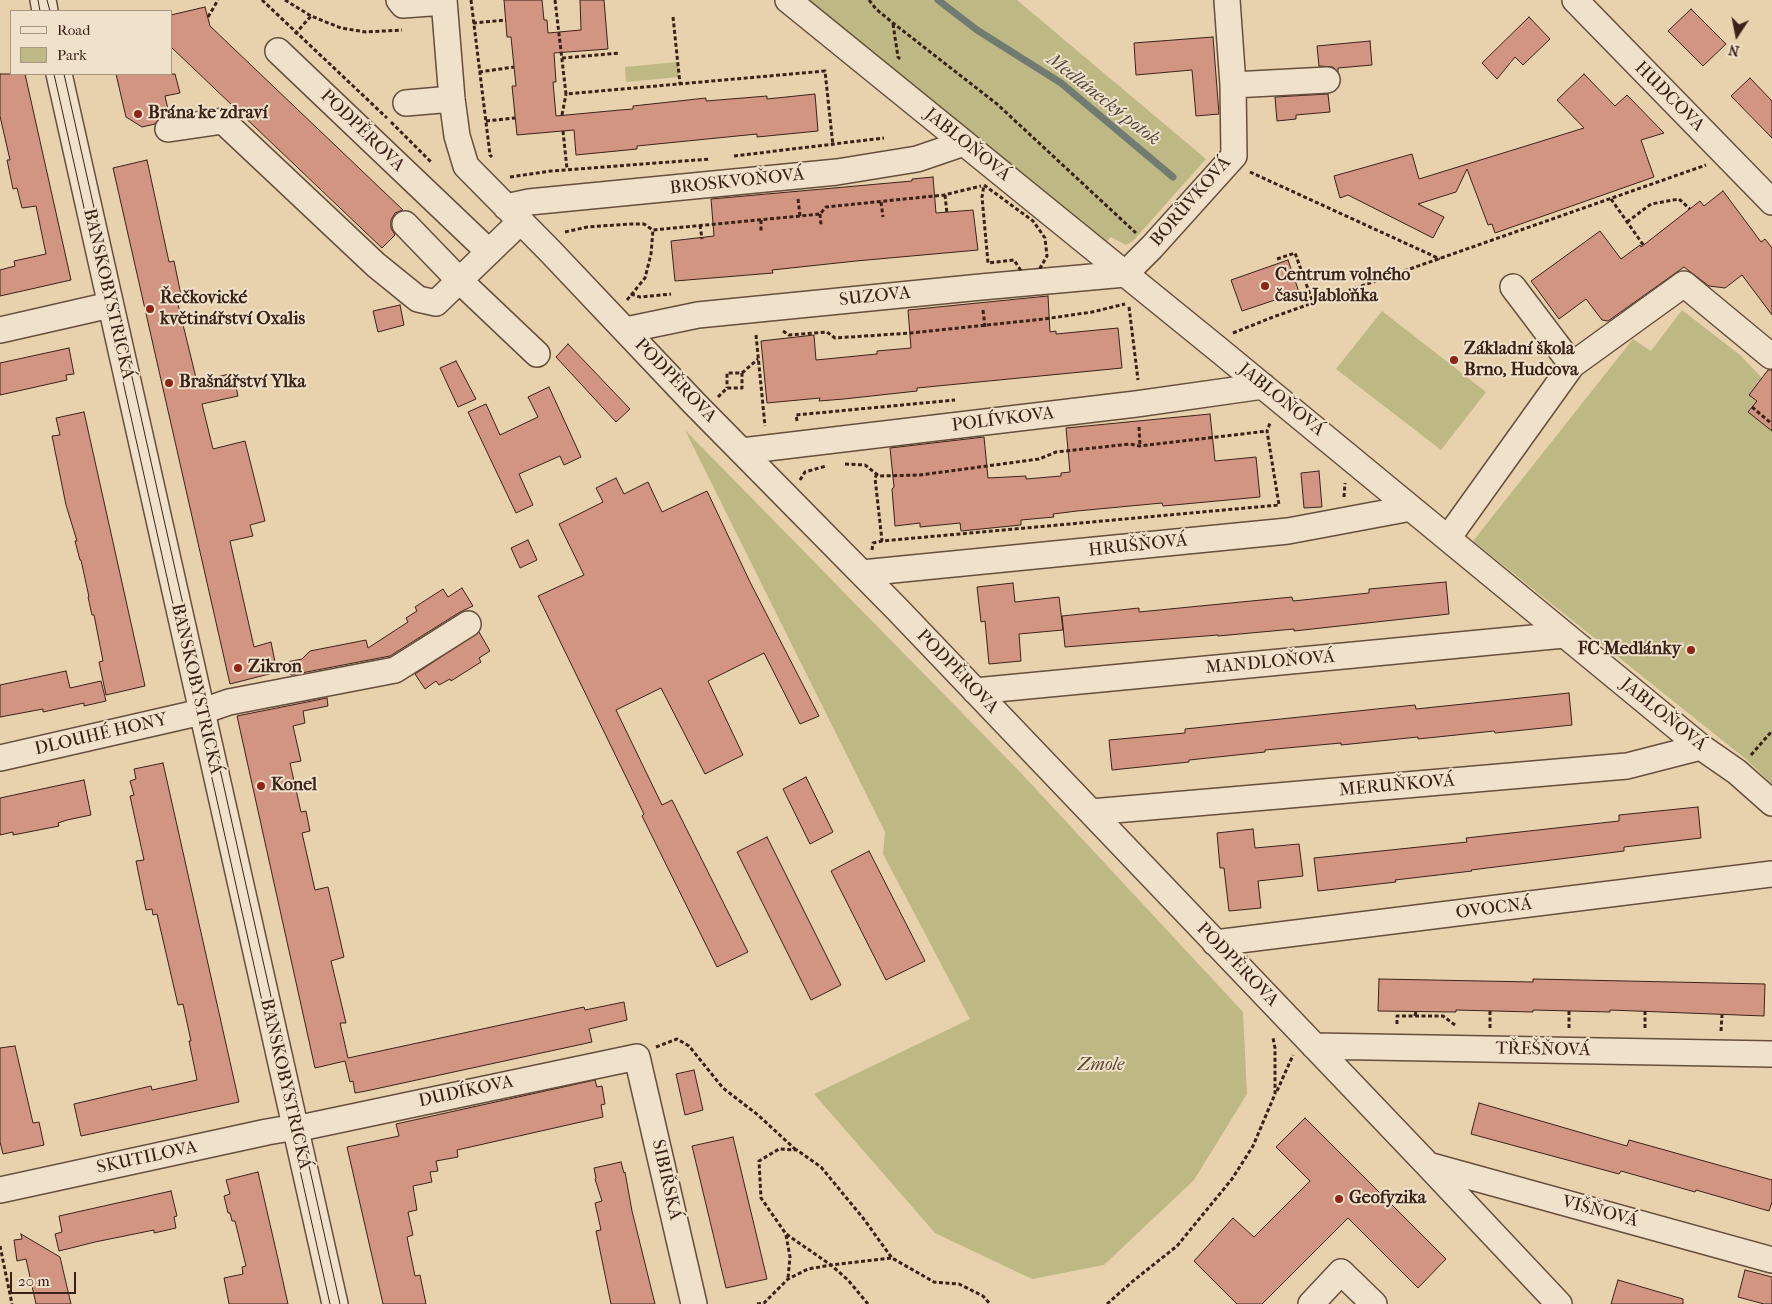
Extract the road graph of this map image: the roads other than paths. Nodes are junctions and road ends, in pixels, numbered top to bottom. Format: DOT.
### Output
graph roads {
  1 [pos="399,0"];
  2 [pos="788,0"];
  3 [pos="1227,0"];
  4 [pos="1574,0"];
  5 [pos="444,1"];
  6 [pos="278,52"];
  7 [pos="59,75"];
  8 [pos="1327,80"];
  9 [pos="1233,85"];
  10 [pos="452,99"];
  11 [pos="406,103"];
  12 [pos="168,129"];
  13 [pos="964,143"];
  14 [pos="1769,194"];
  15 [pos="521,222"];
  16 [pos="405,224"];
  17 [pos="488,252"];
  18 [pos="1125,274"];
  19 [pos="460,281"];
  20 [pos="1513,287"];
  21 [pos="110,305"];
  22 [pos="620,324"];
  23 [pos="0,330"];
  24 [pos="537,354"];
  25 [pos="1771,356"];
  26 [pos="1572,365"];
  27 [pos="1271,392"];
  28 [pos="742,451"];
  29 [pos="1411,508"];
  30 [pos="1448,538"];
  31 [pos="867,564"];
  32 [pos="468,624"];
  33 [pos="1564,635"];
  34 [pos="975,691"];
  35 [pos="201,711"];
  36 [pos="1701,747"];
  37 [pos="0,758"];
  38 [pos="1772,803"];
  39 [pos="1091,812"];
  40 [pos="1772,874"];
  41 [pos="1216,943"];
  42 [pos="1305,1047"];
  43 [pos="1772,1054"];
  44 [pos="637,1057"];
  45 [pos="295,1128"];
  46 [pos="1428,1165"];
  47 [pos="0,1190"];
  48 [pos="1772,1260"];
  49 [pos="335,1304"];
  50 [pos="694,1304"];
  51 [pos="1311,1304"];
  52 [pos="1374,1304"];
  53 [pos="1558,1304"];
  1 -- 5 [label="street"];
  2 -- 13 [label="street, JABLOŇOVÁ"];
  3 -- 9 [label="street, BORŮVKOVÁ"];
  4 -- 14 [label="street, HUDCOVA"];
  5 -- 10 [label="street, PODPĚROVA"];
  6 -- 17 [label="street, PODPĚROVA"];
  7 -- 21 [label="street, BANSKOBYSTRICKÁ"];
  8 -- 9 [label="street"];
  9 -- 18 [label="street, BORŮVKOVÁ"];
  10 -- 11 [label="street"];
  10 -- 15 [label="street, PODPĚROVA"];
  12 -- 19 [label="street"];
  13 -- 15 [label="street, BROSKVOŇOVÁ"];
  13 -- 18 [label="street, JABLOŇOVÁ"];
  15 -- 17 [label="street"];
  15 -- 22 [label="street, PODPĚROVA"];
  16 -- 19 [label="street"];
  17 -- 19 [label="street"];
  18 -- 22 [label="street, SUZOVA"];
  18 -- 27 [label="street, JABLOŇOVÁ"];
  19 -- 24 [label="street"];
  20 -- 26 [label="street"];
  21 -- 23 [label="street"];
  21 -- 35 [label="street, BANSKOBYSTRICKÁ"];
  22 -- 28 [label="street, PODPĚROVA"];
  25 -- 26 [label="street"];
  26 -- 30 [label="street"];
  27 -- 28 [label="street, POLÍVKOVA"];
  27 -- 29 [label="street, JABLOŇOVÁ"];
  28 -- 31 [label="street, PODPĚROVA"];
  29 -- 30 [label="street, JABLOŇOVÁ"];
  29 -- 31 [label="street, HRUŠŇOVÁ"];
  30 -- 33 [label="street, JABLOŇOVÁ"];
  31 -- 34 [label="street, PODPĚROVA"];
  32 -- 35 [label="street, DLOUHÉ HONY"];
  33 -- 34 [label="street, MANDLOŇOVÁ"];
  33 -- 36 [label="street, JABLOŇOVÁ"];
  34 -- 39 [label="street, PODPĚROVA"];
  35 -- 37 [label="street, DLOUHÉ HONY"];
  35 -- 45 [label="street, BANSKOBYSTRICKÁ"];
  36 -- 38 [label="street, JABLOŇOVÁ"];
  36 -- 39 [label="street, MERUŇKOVÁ"];
  39 -- 41 [label="street, PODPĚROVA"];
  40 -- 41 [label="street, OVOCNÁ"];
  41 -- 42 [label="street, PODPĚROVA"];
  42 -- 43 [label="street, TŘEŠŇOVÁ"];
  42 -- 46 [label="street, PODPĚROVA"];
  44 -- 45 [label="street, DUDÍKOVA"];
  44 -- 50 [label="street, SIBIŘSKÁ"];
  45 -- 47 [label="street, SKUTILOVA"];
  45 -- 49 [label="street, BANSKOBYSTRICKÁ"];
  46 -- 48 [label="street, VIŠŇOVÁ"];
  46 -- 53 [label="street, PODPĚROVA"];
  51 -- 52 [label="street"];
}
